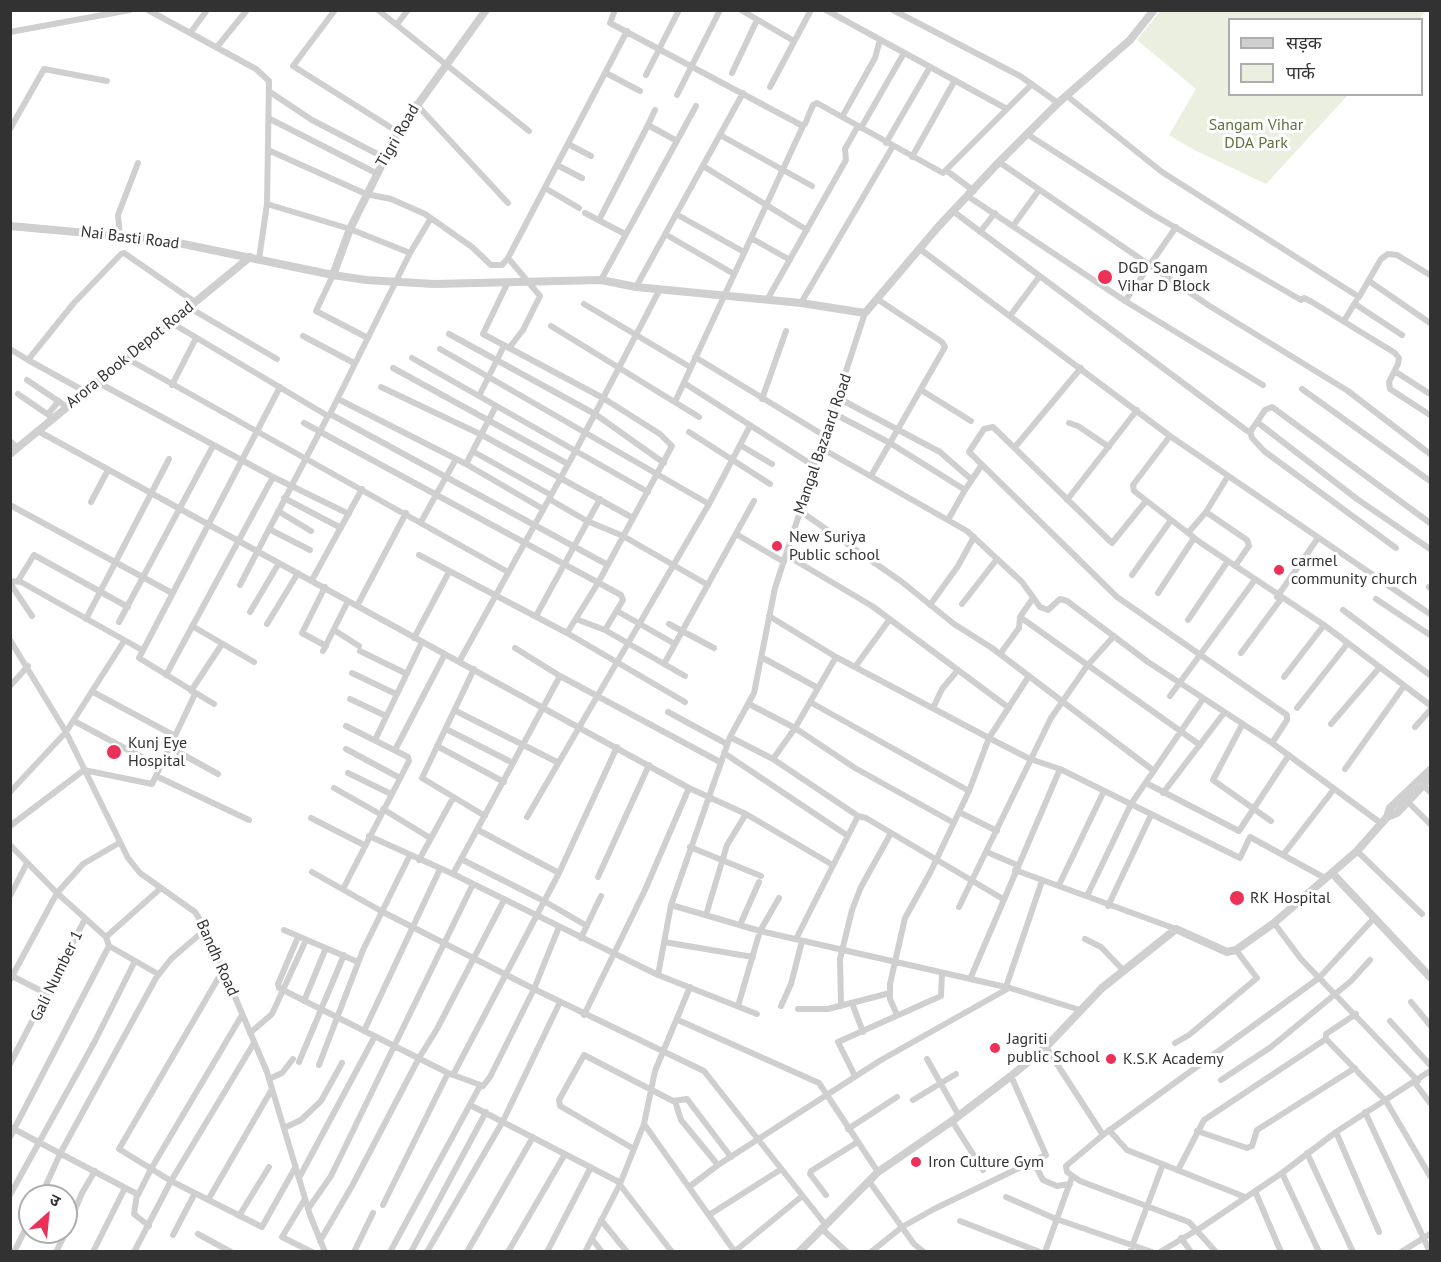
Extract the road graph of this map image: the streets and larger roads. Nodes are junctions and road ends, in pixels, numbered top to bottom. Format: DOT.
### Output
graph roads {
  1 [pos="130,10"];
  2 [pos="148,10"];
  3 [pos="247,10"];
  4 [pos="334,10"];
  5 [pos="378,10"];
  6 [pos="408,10"];
  7 [pos="486,10"];
  8 [pos="615,10"];
  9 [pos="679,10"];
  10 [pos="720,10"];
  11 [pos="741,10"];
  12 [pos="811,10"];
  13 [pos="826,10"];
  14 [pos="1156,10"];
  15 [pos="893,11"];
  16 [pos="202,12"];
  17 [pos="757,20"];
  18 [pos="397,24"];
  19 [pos="627,31"];
  20 [pos="10,32"];
  21 [pos="191,32"];
  22 [pos="880,40"];
  23 [pos="794,41"];
  24 [pos="217,47"];
  25 [pos="661,48"];
  26 [pos="904,52"];
  27 [pos="446,63"];
  28 [pos="692,65"];
  29 [pos="930,67"];
  30 [pos="606,72"];
  31 [pos="732,73"];
  32 [pos="646,75"];
  33 [pos="955,80"];
  34 [pos="107,81"];
  35 [pos="1032,84"];
  36 [pos="770,87"];
  37 [pos="640,91"];
  38 [pos="270,92"];
  39 [pos="743,93"];
  40 [pos="677,95"];
  41 [pos="1067,96"];
  42 [pos="1058,103"];
  43 [pos="416,104"];
  44 [pos="696,106"];
  45 [pos="1007,109"];
  46 [pos="655,110"];
  47 [pos="842,117"];
  48 [pos="270,119"];
  49 [pos="648,125"];
  50 [pos="803,126"];
  51 [pos="859,127"];
  52 [pos="10,129"];
  53 [pos="529,130"];
  54 [pos="398,132"];
  55 [pos="1027,134"];
  56 [pos="720,135"];
  57 [pos="677,141"];
  58 [pos="568,144"];
  59 [pos="889,144"];
  60 [pos="268,150"];
  61 [pos="591,156"];
  62 [pos="912,157"];
  63 [pos="385,158"];
  64 [pos="999,162"];
  65 [pos="138,163"];
  66 [pos="557,165"];
  67 [pos="703,166"];
  68 [pos="947,171"];
  69 [pos="782,172"];
  70 [pos="376,173"];
  71 [pos="582,178"];
  72 [pos="812,186"];
  73 [pos="545,188"];
  74 [pos="1039,190"];
  75 [pos="366,194"];
  76 [pos="971,194"];
  77 [pos="508,203"];
  78 [pos="267,204"];
  79 [pos="766,205"];
  80 [pos="579,208"];
  81 [pos="954,212"];
  82 [pos="585,213"];
  83 [pos="995,213"];
  84 [pos="676,214"];
  85 [pos="431,218"];
  86 [pos="599,220"];
  87 [pos="10,226"];
  88 [pos="1013,226"];
  89 [pos="1176,227"];
  90 [pos="350,229"];
  91 [pos="807,230"];
  92 [pos="980,232"];
  93 [pos="625,234"];
  94 [pos="665,234"];
  95 [pos="120,236"];
  96 [pos="751,238"];
  97 [pos="920,249"];
  98 [pos="744,252"];
  99 [pos="410,253"];
  100 [pos="250,257"];
  101 [pos="508,258"];
  102 [pos="259,259"];
  103 [pos="790,260"];
  104 [pos="1148,265"];
  105 [pos="734,274"];
  106 [pos="333,275"];
  107 [pos="1431,275"];
  108 [pos="1039,278"];
  109 [pos="526,280"];
  110 [pos="601,280"];
  111 [pos="1369,281"];
  112 [pos="398,282"];
  113 [pos="508,282"];
  114 [pos="636,287"];
  115 [pos="660,289"];
  116 [pos="723,295"];
  117 [pos="1359,297"];
  118 [pos="877,299"];
  119 [pos="767,300"];
  120 [pos="1125,301"];
  121 [pos="801,303"];
  122 [pos="192,304"];
  123 [pos="584,304"];
  124 [pos="1355,304"];
  125 [pos="865,313"];
  126 [pos="1010,316"];
  127 [pos="1344,321"];
  128 [pos="170,322"];
  129 [pos="1431,323"];
  130 [pos="551,326"];
  131 [pos="786,331"];
  132 [pos="448,334"];
  133 [pos="1402,335"];
  134 [pos="303,336"];
  135 [pos="638,336"];
  136 [pos="368,338"];
  137 [pos="196,339"];
  138 [pos="507,347"];
  139 [pos="440,349"];
  140 [pos="10,350"];
  141 [pos="695,357"];
  142 [pos="126,358"];
  143 [pos="412,358"];
  144 [pos="277,359"];
  145 [pos="28,360"];
  146 [pos="497,360"];
  147 [pos="354,363"];
  148 [pos="620,367"];
  149 [pos="393,368"];
  150 [pos="690,368"];
  151 [pos="1081,368"];
  152 [pos="1396,372"];
  153 [pos="489,375"];
  154 [pos="27,380"];
  155 [pos="97,382"];
  156 [pos="684,383"];
  157 [pos="172,385"];
  158 [pos="1263,385"];
  159 [pos="280,387"];
  160 [pos="381,387"];
  161 [pos="1302,389"];
  162 [pos="921,390"];
  163 [pos="86,392"];
  164 [pos="18,394"];
  165 [pos="1431,394"];
  166 [pos="479,396"];
  167 [pos="838,398"];
  168 [pos="338,399"];
  169 [pos="603,399"];
  170 [pos="762,399"];
  171 [pos="59,401"];
  172 [pos="675,402"];
  173 [pos="496,406"];
  174 [pos="67,407"];
  175 [pos="1137,410"];
  176 [pos="833,413"];
  177 [pos="595,414"];
  178 [pos="329,415"];
  179 [pos="1431,415"];
  180 [pos="51,416"];
  181 [pos="699,417"];
  182 [pos="971,420"];
  183 [pos="489,421"];
  184 [pos="1257,422"];
  185 [pos="304,423"];
  186 [pos="1069,423"];
  187 [pos="750,426"];
  188 [pos="899,428"];
  189 [pos="38,431"];
  190 [pos="259,431"];
  191 [pos="320,432"];
  192 [pos="585,432"];
  193 [pos="689,432"];
  194 [pos="1250,432"];
  195 [pos="483,435"];
  196 [pos="825,436"];
  197 [pos="1170,436"];
  198 [pos="10,441"];
  199 [pos="890,443"];
  200 [pos="740,445"];
  201 [pos="213,446"];
  202 [pos="18,447"];
  203 [pos="1015,447"];
  204 [pos="1108,447"];
  205 [pos="821,448"];
  206 [pos="576,450"];
  207 [pos="474,452"];
  208 [pos="10,454"];
  209 [pos="1431,454"];
  210 [pos="169,459"];
  211 [pos="308,459"];
  212 [pos="456,459"];
  213 [pos="731,460"];
  214 [pos="243,462"];
  215 [pos="664,463"];
  216 [pos="466,464"];
  217 [pos="568,464"];
  218 [pos="772,464"];
  219 [pos="814,466"];
  220 [pos="981,466"];
  221 [pos="108,470"];
  222 [pos="658,476"];
  223 [pos="871,476"];
  224 [pos="1228,476"];
  225 [pos="273,477"];
  226 [pos="561,477"];
  227 [pos="446,478"];
  228 [pos="972,480"];
  229 [pos="1431,481"];
  230 [pos="770,484"];
  231 [pos="291,486"];
  232 [pos="362,489"];
  233 [pos="964,490"];
  234 [pos="648,492"];
  235 [pos="149,493"];
  236 [pos="437,494"];
  237 [pos="550,497"];
  238 [pos="284,498"];
  239 [pos="600,499"];
  240 [pos="1067,500"];
  241 [pos="754,501"];
  242 [pos="1146,501"];
  243 [pos="91,502"];
  244 [pos="709,504"];
  245 [pos="10,505"];
  246 [pos="543,509"];
  247 [pos="181,510"];
  248 [pos="278,511"];
  249 [pos="800,511"];
  250 [pos="1206,512"];
  251 [pos="406,513"];
  252 [pos="350,514"];
  253 [pos="633,518"];
  254 [pos="948,520"];
  255 [pos="1171,520"];
  256 [pos="588,521"];
  257 [pos="421,522"];
  258 [pos="1431,523"];
  259 [pos="210,525"];
  260 [pos="533,526"];
  261 [pos="341,528"];
  262 [pos="269,529"];
  263 [pos="311,531"];
  264 [pos="736,534"];
  265 [pos="623,536"];
  266 [pos="1191,536"];
  267 [pos="974,537"];
  268 [pos="1318,538"];
  269 [pos="238,540"];
  270 [pos="524,544"];
  271 [pos="572,546"];
  272 [pos="1396,548"];
  273 [pos="1431,549"];
  274 [pos="310,550"];
  275 [pos="257,551"];
  276 [pos="419,555"];
  277 [pos="786,555"];
  278 [pos="997,559"];
  279 [pos="1228,561"];
  280 [pos="114,562"];
  281 [pos="783,562"];
  282 [pos="279,563"];
  283 [pos="672,564"];
  284 [pos="565,565"];
  285 [pos="608,565"];
  286 [pos="1235,566"];
  287 [pos="449,572"];
  288 [pos="508,572"];
  289 [pos="298,573"];
  290 [pos="1132,575"];
  291 [pos="143,578"];
  292 [pos="312,580"];
  293 [pos="1254,581"];
  294 [pos="13,582"];
  295 [pos="598,583"];
  296 [pos="240,585"];
  297 [pos="708,585"];
  298 [pos="325,587"];
  299 [pos="101,591"];
  300 [pos="172,593"];
  301 [pos="1158,593"];
  302 [pos="494,596"];
  303 [pos="1033,598"];
  304 [pos="1279,598"];
  305 [pos="1376,599"];
  306 [pos="348,601"];
  307 [pos="962,603"];
  308 [pos="930,605"];
  309 [pos="357,606"];
  310 [pos="128,607"];
  311 [pos="1342,610"];
  312 [pos="617,611"];
  313 [pos="250,612"];
  314 [pos="1431,614"];
  315 [pos="32,616"];
  316 [pos="536,616"];
  317 [pos="769,616"];
  318 [pos="1020,617"];
  319 [pos="890,618"];
  320 [pos="86,619"];
  321 [pos="576,619"];
  322 [pos="1188,620"];
  323 [pos="119,622"];
  324 [pos="639,623"];
  325 [pos="267,624"];
  326 [pos="669,624"];
  327 [pos="1324,625"];
  328 [pos="192,626"];
  329 [pos="334,630"];
  330 [pos="605,630"];
  331 [pos="682,632"];
  332 [pos="567,633"];
  333 [pos="1431,635"];
  334 [pos="1114,636"];
  335 [pos="414,638"];
  336 [pos="10,640"];
  337 [pos="124,641"];
  338 [pos="422,642"];
  339 [pos="627,642"];
  340 [pos="1348,643"];
  341 [pos="222,644"];
  342 [pos="675,644"];
  343 [pos="515,648"];
  344 [pos="714,648"];
  345 [pos="142,650"];
  346 [pos="1240,653"];
  347 [pos="444,654"];
  348 [pos="1000,654"];
  349 [pos="1199,654"];
  350 [pos="836,657"];
  351 [pos="763,658"];
  352 [pos="254,662"];
  353 [pos="459,662"];
  354 [pos="615,663"];
  355 [pos="664,664"];
  356 [pos="28,666"];
  357 [pos="1087,666"];
  358 [pos="855,667"];
  359 [pos="1380,667"];
  360 [pos="474,669"];
  361 [pos="958,670"];
  362 [pos="352,673"];
  363 [pos="407,674"];
  364 [pos="166,675"];
  365 [pos="1431,675"];
  366 [pos="560,676"];
  367 [pos="685,676"];
  368 [pos="1029,676"];
  369 [pos="1284,677"];
  370 [pos="1179,683"];
  371 [pos="10,686"];
  372 [pos="1404,686"];
  373 [pos="818,688"];
  374 [pos="93,692"];
  375 [pos="193,692"];
  376 [pos="396,694"];
  377 [pos="596,695"];
  378 [pos="1170,696"];
  379 [pos="350,699"];
  380 [pos="1203,699"];
  381 [pos="685,702"];
  382 [pos="810,702"];
  383 [pos="1064,702"];
  384 [pos="214,704"];
  385 [pos="749,704"];
  386 [pos="1431,705"];
  387 [pos="542,707"];
  388 [pos="933,708"];
  389 [pos="1009,708"];
  390 [pos="1297,708"];
  391 [pos="1431,710"];
  392 [pos="456,711"];
  393 [pos="668,712"];
  394 [pos="1224,713"];
  395 [pos="386,716"];
  396 [pos="74,721"];
  397 [pos="1331,724"];
  398 [pos="1242,725"];
  399 [pos="346,726"];
  400 [pos="579,726"];
  401 [pos="795,728"];
  402 [pos="1415,728"];
  403 [pos="446,729"];
  404 [pos="66,732"];
  405 [pos="1180,733"];
  406 [pos="176,736"];
  407 [pos="730,737"];
  408 [pos="989,738"];
  409 [pos="375,740"];
  410 [pos="1272,742"];
  411 [pos="727,744"];
  412 [pos="523,745"];
  413 [pos="1200,745"];
  414 [pos="437,746"];
  415 [pos="617,747"];
  416 [pos="171,748"];
  417 [pos="346,749"];
  418 [pos="395,750"];
  419 [pos="724,753"];
  420 [pos="1289,755"];
  421 [pos="773,759"];
  422 [pos="1030,759"];
  423 [pos="557,762"];
  424 [pos="720,762"];
  425 [pos="513,763"];
  426 [pos="649,765"];
  427 [pos="160,767"];
  428 [pos="1060,769"];
  429 [pos="1345,769"];
  430 [pos="84,770"];
  431 [pos="1431,770"];
  432 [pos="1154,771"];
  433 [pos="348,773"];
  434 [pos="218,774"];
  435 [pos="156,776"];
  436 [pos="400,778"];
  437 [pos="1431,778"];
  438 [pos="504,782"];
  439 [pos="1146,783"];
  440 [pos="1423,785"];
  441 [pos="334,788"];
  442 [pos="688,788"];
  443 [pos="1334,789"];
  444 [pos="969,791"];
  445 [pos="1104,791"];
  446 [pos="10,792"];
  447 [pos="1163,792"];
  448 [pos="1431,792"];
  449 [pos="391,794"];
  450 [pos="707,796"];
  451 [pos="453,798"];
  452 [pos="1407,801"];
  453 [pos="1131,804"];
  454 [pos="1253,809"];
  455 [pos="381,811"];
  456 [pos="959,812"];
  457 [pos="746,814"];
  458 [pos="1151,815"];
  459 [pos="485,816"];
  460 [pos="858,816"];
  461 [pos="526,817"];
  462 [pos="311,818"];
  463 [pos="249,820"];
  464 [pos="1385,820"];
  465 [pos="1270,821"];
  466 [pos="954,823"];
  467 [pos="1431,824"];
  468 [pos="10,826"];
  469 [pos="478,830"];
  470 [pos="997,831"];
  471 [pos="1239,831"];
  472 [pos="891,833"];
  473 [pos="369,836"];
  474 [pos="848,836"];
  475 [pos="1250,837"];
  476 [pos="430,838"];
  477 [pos="119,843"];
  478 [pos="10,845"];
  479 [pos="364,845"];
  480 [pos="690,847"];
  481 [pos="1357,850"];
  482 [pos="987,852"];
  483 [pos="410,855"];
  484 [pos="1283,855"];
  485 [pos="461,859"];
  486 [pos="723,859"];
  487 [pos="419,860"];
  488 [pos="936,860"];
  489 [pos="27,863"];
  490 [pos="831,864"];
  491 [pos="1016,868"];
  492 [pos="440,869"];
  493 [pos="312,872"];
  494 [pos="560,873"];
  495 [pos="453,874"];
  496 [pos="1328,876"];
  497 [pos="598,877"];
  498 [pos="1042,881"];
  499 [pos="972,882"];
  500 [pos="473,884"];
  501 [pos="1059,885"];
  502 [pos="161,888"];
  503 [pos="343,889"];
  504 [pos="57,893"];
  505 [pos="10,896"];
  506 [pos="601,896"];
  507 [pos="1087,896"];
  508 [pos="779,898"];
  509 [pos="1003,899"];
  510 [pos="504,900"];
  511 [pos="544,901"];
  512 [pos="671,905"];
  513 [pos="1108,906"];
  514 [pos="959,907"];
  515 [pos="381,911"];
  516 [pos="1422,914"];
  517 [pos="706,915"];
  518 [pos="536,916"];
  519 [pos="1375,917"];
  520 [pos="85,919"];
  521 [pos="1274,923"];
  522 [pos="740,925"];
  523 [pos="587,926"];
  524 [pos="559,927"];
  525 [pos="415,928"];
  526 [pos="206,929"];
  527 [pos="1176,929"];
  528 [pos="284,930"];
  529 [pos="760,931"];
  530 [pos="106,937"];
  531 [pos="298,937"];
  532 [pos="581,938"];
  533 [pos="1085,939"];
  534 [pos="306,940"];
  535 [pos="799,940"];
  536 [pos="664,942"];
  537 [pos="443,943"];
  538 [pos="109,946"];
  539 [pos="326,948"];
  540 [pos="1236,950"];
  541 [pos="842,951"];
  542 [pos="614,954"];
  543 [pos="344,955"];
  544 [pos="753,957"];
  545 [pos="474,958"];
  546 [pos="135,960"];
  547 [pos="1370,960"];
  548 [pos="894,961"];
  549 [pos="358,962"];
  550 [pos="1123,969"];
  551 [pos="223,970"];
  552 [pos="942,972"];
  553 [pos="158,974"];
  554 [pos="658,975"];
  555 [pos="508,976"];
  556 [pos="11,977"];
  557 [pos="1431,977"];
  558 [pos="1319,978"];
  559 [pos="970,979"];
  560 [pos="690,987"];
  561 [pos="1008,988"];
  562 [pos="534,989"];
  563 [pos="284,991"];
  564 [pos="890,993"];
  565 [pos="1335,993"];
  566 [pos="47,994"];
  567 [pos="304,1001"];
  568 [pos="560,1002"];
  569 [pos="1412,1002"];
  570 [pos="852,1003"];
  571 [pos="738,1006"];
  572 [pos="781,1006"];
  573 [pos="841,1006"];
  574 [pos="320,1008"];
  575 [pos="798,1009"];
  576 [pos="1080,1010"];
  577 [pos="757,1014"];
  578 [pos="1356,1014"];
  579 [pos="242,1015"];
  580 [pos="584,1015"];
  581 [pos="897,1015"];
  582 [pos="339,1018"];
  583 [pos="678,1020"];
  584 [pos="1390,1021"];
  585 [pos="1431,1025"];
  586 [pos="364,1031"];
  587 [pos="863,1032"];
  588 [pos="250,1034"];
  589 [pos="375,1036"];
  590 [pos="1326,1039"];
  591 [pos="254,1043"];
  592 [pos="1175,1043"];
  593 [pos="393,1044"];
  594 [pos="1046,1047"];
  595 [pos="663,1054"];
  596 [pos="419,1058"];
  597 [pos="927,1059"];
  598 [pos="342,1063"];
  599 [pos="10,1064"];
  600 [pos="319,1065"];
  601 [pos="1431,1065"];
  602 [pos="1354,1068"];
  603 [pos="1431,1071"];
  604 [pos="451,1074"];
  605 [pos="956,1074"];
  606 [pos="855,1076"];
  607 [pos="1011,1076"];
  608 [pos="269,1079"];
  609 [pos="1221,1080"];
  610 [pos="1416,1082"];
  611 [pos="940,1083"];
  612 [pos="480,1086"];
  613 [pos="651,1088"];
  614 [pos="272,1089"];
  615 [pos="828,1094"];
  616 [pos="897,1097"];
  617 [pos="913,1100"];
  618 [pos="321,1101"];
  619 [pos="675,1101"];
  620 [pos="1386,1101"];
  621 [pos="1431,1103"];
  622 [pos="470,1105"];
  623 [pos="335,1108"];
  624 [pos="486,1112"];
  625 [pos="1365,1112"];
  626 [pos="955,1118"];
  627 [pos="503,1121"];
  628 [pos="644,1124"];
  629 [pos="13,1128"];
  630 [pos="284,1128"];
  631 [pos="848,1129"];
  632 [pos="1197,1131"];
  633 [pos="1106,1132"];
  634 [pos="1336,1132"];
  635 [pos="10,1137"];
  636 [pos="533,1137"];
  637 [pos="758,1140"];
  638 [pos="40,1141"];
  639 [pos="856,1143"];
  640 [pos="634,1149"];
  641 [pos="61,1152"];
  642 [pos="1307,1153"];
  643 [pos="565,1154"];
  644 [pos="731,1156"];
  645 [pos="1033,1161"];
  646 [pos="1163,1164"];
  647 [pos="718,1165"];
  648 [pos="270,1167"];
  649 [pos="591,1167"];
  650 [pos="295,1168"];
  651 [pos="151,1169"];
  652 [pos="780,1170"];
  653 [pos="983,1170"];
  654 [pos="1178,1170"];
  655 [pos="95,1171"];
  656 [pos="878,1172"];
  657 [pos="1282,1173"];
  658 [pos="1431,1176"];
  659 [pos="298,1178"];
  660 [pos="1071,1180"];
  661 [pos="171,1181"];
  662 [pos="869,1181"];
  663 [pos="46,1184"];
  664 [pos="620,1184"];
  665 [pos="689,1187"];
  666 [pos="125,1188"];
  667 [pos="1255,1191"];
  668 [pos="195,1193"];
  669 [pos="826,1194"];
  670 [pos="10,1195"];
  671 [pos="138,1196"];
  672 [pos="801,1197"];
  673 [pos="1006,1197"];
  674 [pos="1245,1197"];
  675 [pos="305,1199"];
  676 [pos="208,1200"];
  677 [pos="78,1202"];
  678 [pos="383,1205"];
  679 [pos="1148,1206"];
  680 [pos="308,1209"];
  681 [pos="373,1213"];
  682 [pos="709,1215"];
  683 [pos="239,1216"];
  684 [pos="1056,1219"];
  685 [pos="601,1220"];
  686 [pos="960,1221"];
  687 [pos="148,1226"];
  688 [pos="823,1226"];
  689 [pos="902,1227"];
  690 [pos="1197,1230"];
  691 [pos="1379,1232"];
  692 [pos="198,1234"];
  693 [pos="1431,1234"];
  694 [pos="173,1235"];
  695 [pos="1181,1238"];
  696 [pos="1424,1238"];
  697 [pos="592,1239"];
  698 [pos="320,1241"];
  699 [pos="1132,1244"];
  700 [pos="919,1250"];
  701 [pos="93,1251"];
  702 [pos="134,1251"];
  703 [pos="231,1251"];
  704 [pos="312,1251"];
  705 [pos="325,1251"];
  706 [pos="354,1251"];
  707 [pos="390,1251"];
  708 [pos="411,1251"];
  709 [pos="427,1251"];
  710 [pos="467,1251"];
  711 [pos="508,1251"];
  712 [pos="547,1251"];
  713 [pos="585,1251"];
  714 [pos="602,1251"];
  715 [pos="627,1251"];
  716 [pos="672,1251"];
  717 [pos="734,1251"];
  718 [pos="800,1251"];
  719 [pos="847,1251"];
  720 [pos="871,1251"];
  721 [pos="1040,1251"];
  722 [pos="1045,1251"];
  723 [pos="1130,1251"];
  724 [pos="1152,1251"];
  725 [pos="1160,1251"];
  726 [pos="1191,1251"];
  727 [pos="1216,1251"];
  728 [pos="1281,1251"];
  729 [pos="1319,1251"];
  730 [pos="1353,1251"];
  731 [pos="1401,1251"];
  732 [pos="1430,1251"];
  1 -- 20 [label="street"];
  2 -- 21 [label="street"];
  3 -- 24 [label="street"];
  4 -- 54 [label="street"];
  5 -- 18 [label="street"];
  6 -- 18 [label="street"];
  7 -- 27 [label="street, Tigri Road"];
  8 -- 19 [label="street"];
  9 -- 25 [label="street"];
  10 -- 28 [label="street"];
  11 -- 17 [label="street"];
  12 -- 23 [label="street"];
  13 -- 22 [label="street"];
  14 -- 41 [label="street, Mangal Bazaard Road"];
  15 -- 35 [label="street"];
  16 -- 21 [label="street"];
  17 -- 23 [label="street"];
  17 -- 31 [label="street"];
  18 -- 27 [label="street"];
  19 -- 25 [label="street"];
  19 -- 30 [label="street"];
  21 -- 24 [label="street"];
  22 -- 26 [label="street"];
  22 -- 47 [label="street"];
  23 -- 36 [label="street"];
  24 -- 38 [label="street"];
  25 -- 28 [label="street"];
  25 -- 32 [label="street"];
  26 -- 29 [label="street"];
  26 -- 51 [label="street"];
  27 -- 43 [label="street, Tigri Road"];
  27 -- 53 [label="street"];
  28 -- 39 [label="street"];
  28 -- 40 [label="street"];
  29 -- 33 [label="street"];
  29 -- 59 [label="street"];
  30 -- 37 [label="street"];
  30 -- 58 [label="street"];
  33 -- 45 [label="street"];
  33 -- 62 [label="street"];
  34 -- 52 [label="street"];
  35 -- 42 [label="street"];
  35 -- 45 [label="street"];
  38 -- 48 [label="street"];
  38 -- 63 [label="street"];
  39 -- 50 [label="street"];
  39 -- 56 [label="street"];
  41 -- 42 [label="street, Mangal Bazaard Road"];
  41 -- 117 [label="street"];
  42 -- 55 [label="street, Mangal Bazaard Road"];
  43 -- 54 [label="street, Tigri Road"];
  43 -- 77 [label="street"];
  44 -- 57 [label="street"];
  45 -- 68 [label="street"];
  46 -- 49 [label="street"];
  47 -- 50 [label="street"];
  47 -- 51 [label="street"];
  48 -- 60 [label="street"];
  48 -- 70 [label="street"];
  49 -- 57 [label="street"];
  49 -- 86 [label="street"];
  50 -- 69 [label="street"];
  51 -- 59 [label="street"];
  51 -- 91 [label="street"];
  54 -- 63 [label="street, Tigri Road"];
  55 -- 64 [label="street, Mangal Bazaard Road"];
  55 -- 89 [label="street"];
  56 -- 67 [label="street"];
  56 -- 69 [label="street"];
  57 -- 93 [label="street"];
  58 -- 61 [label="street"];
  58 -- 66 [label="street"];
  59 -- 62 [label="street"];
  59 -- 121 [label="street"];
  60 -- 75 [label="street"];
  60 -- 78 [label="street"];
  62 -- 68 [label="street"];
  63 -- 70 [label="street, Tigri Road"];
  64 -- 74 [label="street"];
  64 -- 76 [label="street, Mangal Bazaard Road"];
  65 -- 95 [label="street"];
  66 -- 71 [label="street"];
  66 -- 73 [label="street"];
  67 -- 79 [label="street"];
  67 -- 84 [label="street"];
  68 -- 76 [label="street"];
  69 -- 72 [label="street"];
  69 -- 79 [label="street"];
  70 -- 75 [label="street, Tigri Road"];
  73 -- 80 [label="street"];
  73 -- 101 [label="street"];
  74 -- 88 [label="street"];
  74 -- 104 [label="street"];
  75 -- 85 [label="street"];
  75 -- 90 [label="street, Tigri Road"];
  76 -- 81 [label="street, Mangal Bazaard Road"];
  76 -- 83 [label="street"];
  78 -- 90 [label="street"];
  78 -- 102 [label="street"];
  79 -- 91 [label="street"];
  79 -- 96 [label="street"];
  81 -- 92 [label="street"];
  81 -- 97 [label="street, Mangal Bazaard Road"];
  82 -- 86 [label="street"];
  83 -- 88 [label="street"];
  83 -- 92 [label="street"];
  84 -- 94 [label="street"];
  84 -- 98 [label="street"];
  85 -- 99 [label="street"];
  85 -- 101 [label="street"];
  86 -- 93 [label="street"];
  87 -- 95 [label="street, Nai Basti Road"];
  88 -- 120 [label="street"];
  89 -- 104 [label="street"];
  89 -- 127 [label="street"];
  90 -- 99 [label="street"];
  90 -- 106 [label="street, Tigri Road"];
  91 -- 103 [label="street"];
  92 -- 108 [label="street"];
  93 -- 110 [label="street"];
  94 -- 105 [label="street"];
  94 -- 114 [label="street"];
  95 -- 100 [label="street, Nai Basti Road"];
  96 -- 98 [label="street"];
  96 -- 103 [label="street"];
  97 -- 118 [label="street, Mangal Bazaard Road"];
  97 -- 126 [label="street"];
  98 -- 105 [label="street"];
  99 -- 112 [label="street"];
  100 -- 102 [label="street, Nai Basti Road"];
  100 -- 122 [label="street, Arora Book Depot Road"];
  101 -- 109 [label="street"];
  102 -- 106 [label="street, Nai Basti Road"];
  103 -- 119 [label="street"];
  104 -- 120 [label="street"];
  104 -- 209 [label="street"];
  105 -- 116 [label="street"];
  106 -- 112 [label="street, Nai Basti Road"];
  106 -- 136 [label="street"];
  107 -- 111 [label="street"];
  108 -- 126 [label="street"];
  108 -- 194 [label="street"];
  109 -- 110 [label="street, Nai Basti Road"];
  109 -- 113 [label="street, Nai Basti Road"];
  109 -- 138 [label="street"];
  110 -- 114 [label="street, Nai Basti Road"];
  111 -- 117 [label="street"];
  111 -- 129 [label="street"];
  112 -- 113 [label="street, Nai Basti Road"];
  112 -- 136 [label="street"];
  113 -- 138 [label="street"];
  114 -- 115 [label="street, Nai Basti Road"];
  115 -- 116 [label="street, Nai Basti Road"];
  115 -- 135 [label="street"];
  116 -- 119 [label="street, Nai Basti Road"];
  116 -- 141 [label="street"];
  117 -- 124 [label="street"];
  118 -- 125 [label="street, Mangal Bazaard Road"];
  118 -- 162 [label="street"];
  119 -- 121 [label="street, Nai Basti Road"];
  120 -- 158 [label="street"];
  121 -- 125 [label="street, Nai Basti Road"];
  122 -- 128 [label="street, Arora Book Depot Road"];
  122 -- 144 [label="street"];
  122 -- 145 [label="street"];
  123 -- 135 [label="street"];
  124 -- 127 [label="street"];
  124 -- 133 [label="street"];
  125 -- 167 [label="street, Mangal Bazaard Road"];
  126 -- 151 [label="street"];
  127 -- 152 [label="street"];
  128 -- 137 [label="street"];
  128 -- 142 [label="street, Arora Book Depot Road"];
  130 -- 148 [label="street"];
  131 -- 170 [label="street"];
  132 -- 146 [label="street"];
  134 -- 147 [label="street"];
  135 -- 148 [label="street"];
  135 -- 150 [label="street"];
  136 -- 147 [label="street"];
  137 -- 157 [label="street"];
  137 -- 159 [label="street"];
  138 -- 146 [label="street"];
  138 -- 169 [label="street"];
  139 -- 153 [label="street"];
  140 -- 145 [label="street"];
  141 -- 150 [label="street"];
  141 -- 170 [label="street"];
  142 -- 155 [label="street, Arora Book Depot Road"];
  142 -- 157 [label="street"];
  143 -- 166 [label="street"];
  145 -- 163 [label="street"];
  146 -- 153 [label="street"];
  146 -- 177 [label="street"];
  147 -- 168 [label="street"];
  148 -- 169 [label="street"];
  148 -- 172 [label="street"];
  149 -- 183 [label="street"];
  150 -- 156 [label="street"];
  151 -- 175 [label="street"];
  151 -- 203 [label="street"];
  152 -- 165 [label="street"];
  152 -- 179 [label="street"];
  153 -- 166 [label="street"];
  153 -- 192 [label="street"];
  154 -- 171 [label="street"];
  155 -- 163 [label="street, Arora Book Depot Road"];
  155 -- 201 [label="street"];
  156 -- 172 [label="street"];
  156 -- 187 [label="street"];
  157 -- 190 [label="street"];
  159 -- 178 [label="street"];
  159 -- 190 [label="street"];
  160 -- 195 [label="street"];
  161 -- 229 [label="street"];
  162 -- 182 [label="street"];
  162 -- 188 [label="street"];
  163 -- 174 [label="street, Arora Book Depot Road"];
  164 -- 180 [label="street"];
  166 -- 173 [label="street"];
  167 -- 176 [label="street, Mangal Bazaard Road"];
  167 -- 188 [label="street"];
  168 -- 178 [label="street"];
  168 -- 212 [label="street"];
  169 -- 177 [label="street"];
  169 -- 215 [label="street"];
  170 -- 196 [label="street"];
  171 -- 174 [label="street"];
  171 -- 180 [label="street"];
  172 -- 181 [label="street"];
  173 -- 183 [label="street"];
  173 -- 206 [label="street"];
  174 -- 180 [label="street, Arora Book Depot Road"];
  175 -- 197 [label="street"];
  175 -- 204 [label="street"];
  176 -- 196 [label="street, Mangal Bazaard Road"];
  176 -- 199 [label="street"];
  177 -- 192 [label="street"];
  177 -- 215 [label="street"];
  178 -- 191 [label="street"];
  178 -- 227 [label="street"];
  180 -- 189 [label="street, Arora Book Depot Road"];
  183 -- 195 [label="street"];
  183 -- 217 [label="street"];
  184 -- 194 [label="street"];
  184 -- 258 [label="street"];
  184 -- 273 [label="street"];
  185 -- 191 [label="street"];
  186 -- 204 [label="street"];
  187 -- 200 [label="street"];
  187 -- 219 [label="street"];
  188 -- 199 [label="street"];
  188 -- 228 [label="street"];
  189 -- 202 [label="street, Arora Book Depot Road"];
  189 -- 221 [label="street"];
  190 -- 211 [label="street"];
  190 -- 214 [label="street"];
  191 -- 211 [label="street"];
  191 -- 236 [label="street"];
  192 -- 206 [label="street"];
  192 -- 222 [label="street"];
  193 -- 213 [label="street"];
  194 -- 272 [label="street"];
  195 -- 207 [label="street"];
  195 -- 226 [label="street"];
  196 -- 205 [label="street, Mangal Bazaard Road"];
  197 -- 224 [label="street"];
  197 -- 242 [label="street"];
  198 -- 202 [label="street"];
  199 -- 223 [label="street"];
  199 -- 233 [label="street"];
  200 -- 213 [label="street"];
  200 -- 218 [label="street"];
  201 -- 214 [label="street"];
  201 -- 247 [label="street"];
  202 -- 208 [label="street, Arora Book Depot Road"];
  203 -- 220 [label="street"];
  203 -- 240 [label="street"];
  204 -- 240 [label="street"];
  205 -- 219 [label="street, Mangal Bazaard Road"];
  205 -- 223 [label="street"];
  206 -- 217 [label="street"];
  206 -- 234 [label="street"];
  207 -- 216 [label="street"];
  207 -- 237 [label="street"];
  210 -- 235 [label="street"];
  211 -- 231 [label="street"];
  211 -- 232 [label="street"];
  212 -- 216 [label="street"];
  212 -- 227 [label="street"];
  213 -- 230 [label="street"];
  213 -- 244 [label="street"];
  214 -- 225 [label="street"];
  214 -- 259 [label="street"];
  215 -- 222 [label="street"];
  216 -- 246 [label="street"];
  217 -- 226 [label="street"];
  219 -- 249 [label="street, Mangal Bazaard Road"];
  220 -- 228 [label="street"];
  220 -- 349 [label="street"];
  221 -- 235 [label="street"];
  221 -- 243 [label="street"];
  222 -- 234 [label="street"];
  222 -- 244 [label="street"];
  223 -- 254 [label="street"];
  224 -- 250 [label="street"];
  224 -- 268 [label="street"];
  225 -- 231 [label="street"];
  225 -- 269 [label="street"];
  226 -- 237 [label="street"];
  226 -- 239 [label="street"];
  227 -- 236 [label="street"];
  227 -- 260 [label="street"];
  228 -- 233 [label="street"];
  231 -- 238 [label="street"];
  231 -- 252 [label="street"];
  232 -- 251 [label="street"];
  232 -- 252 [label="street"];
  233 -- 254 [label="street"];
  234 -- 253 [label="street"];
  235 -- 247 [label="street"];
  235 -- 280 [label="street"];
  236 -- 257 [label="street"];
  236 -- 270 [label="street"];
  237 -- 246 [label="street"];
  237 -- 256 [label="street"];
  238 -- 248 [label="street"];
  238 -- 261 [label="street"];
  239 -- 253 [label="street"];
  239 -- 256 [label="street"];
  240 -- 242 [label="street"];
  241 -- 264 [label="street"];
  242 -- 255 [label="street"];
  244 -- 283 [label="street"];
  245 -- 280 [label="street"];
  246 -- 260 [label="street"];
  247 -- 259 [label="street"];
  247 -- 291 [label="street"];
  248 -- 262 [label="street"];
  248 -- 263 [label="street"];
  249 -- 277 [label="street, Mangal Bazaard Road"];
  249 -- 308 [label="street"];
  250 -- 266 [label="street"];
  250 -- 286 [label="street"];
  251 -- 257 [label="street"];
  251 -- 309 [label="street"];
  252 -- 261 [label="street"];
  253 -- 265 [label="street"];
  254 -- 267 [label="street"];
  255 -- 266 [label="street"];
  255 -- 290 [label="street"];
  256 -- 265 [label="street"];
  256 -- 271 [label="street"];
  257 -- 288 [label="street"];
  259 -- 269 [label="street"];
  259 -- 300 [label="street"];
  260 -- 270 [label="street"];
  260 -- 271 [label="street"];
  261 -- 292 [label="street"];
  262 -- 274 [label="street"];
  262 -- 275 [label="street"];
  264 -- 281 [label="street"];
  264 -- 297 [label="street"];
  265 -- 283 [label="street"];
  265 -- 285 [label="street"];
  266 -- 279 [label="street"];
  266 -- 301 [label="street"];
  267 -- 278 [label="street"];
  267 -- 308 [label="street"];
  268 -- 304 [label="street"];
  268 -- 314 [label="street"];
  269 -- 275 [label="street"];
  269 -- 328 [label="street"];
  270 -- 284 [label="street"];
  270 -- 288 [label="street"];
  271 -- 284 [label="street"];
  271 -- 285 [label="street"];
  275 -- 282 [label="street"];
  275 -- 296 [label="street"];
  276 -- 287 [label="street"];
  277 -- 281 [label="street, Mangal Bazaard Road"];
  277 -- 319 [label="street"];
  278 -- 303 [label="street"];
  278 -- 307 [label="street"];
  279 -- 286 [label="street"];
  279 -- 322 [label="street"];
  280 -- 291 [label="street"];
  280 -- 299 [label="street"];
  281 -- 317 [label="street, Mangal Bazaard Road"];
  282 -- 289 [label="street"];
  282 -- 313 [label="street"];
  283 -- 297 [label="street"];
  283 -- 324 [label="street"];
  284 -- 295 [label="street"];
  284 -- 316 [label="street"];
  285 -- 295 [label="street"];
  286 -- 293 [label="street"];
  287 -- 302 [label="street"];
  287 -- 335 [label="street"];
  288 -- 302 [label="street"];
  289 -- 292 [label="street"];
  289 -- 325 [label="street"];
  291 -- 300 [label="street"];
  291 -- 310 [label="street"];
  292 -- 298 [label="street"];
  293 -- 304 [label="street"];
  293 -- 349 [label="street"];
  294 -- 299 [label="street"];
  294 -- 315 [label="street"];
  294 -- 320 [label="street"];
  295 -- 312 [label="street"];
  295 -- 321 [label="street"];
  297 -- 331 [label="street"];
  298 -- 306 [label="street"];
  298 -- 329 [label="street"];
  299 -- 310 [label="street"];
  299 -- 320 [label="street"];
  300 -- 345 [label="street"];
  302 -- 316 [label="street"];
  302 -- 353 [label="street"];
  303 -- 318 [label="street"];
  303 -- 334 [label="street"];
  304 -- 327 [label="street"];
  304 -- 346 [label="street"];
  305 -- 333 [label="street"];
  306 -- 309 [label="street"];
  306 -- 329 [label="street"];
  308 -- 348 [label="street"];
  309 -- 335 [label="street"];
  310 -- 323 [label="street"];
  311 -- 365 [label="street"];
  312 -- 324 [label="street"];
  312 -- 330 [label="street"];
  316 -- 332 [label="street"];
  317 -- 350 [label="street"];
  317 -- 351 [label="street, Mangal Bazaard Road"];
  318 -- 348 [label="street"];
  318 -- 357 [label="street"];
  319 -- 358 [label="street"];
  319 -- 361 [label="street"];
  320 -- 337 [label="street"];
  321 -- 330 [label="street"];
  321 -- 332 [label="street"];
  324 -- 339 [label="street"];
  324 -- 342 [label="street"];
  326 -- 331 [label="street"];
  327 -- 340 [label="street"];
  327 -- 369 [label="street"];
  328 -- 341 [label="street"];
  328 -- 364 [label="street"];
  329 -- 363 [label="street"];
  330 -- 339 [label="street"];
  331 -- 342 [label="street"];
  331 -- 344 [label="street"];
  332 -- 354 [label="street"];
  334 -- 357 [label="street"];
  334 -- 370 [label="street"];
  335 -- 338 [label="street"];
  336 -- 356 [label="street, Bandh Road"];
  337 -- 345 [label="street"];
  337 -- 374 [label="street"];
  338 -- 347 [label="street"];
  338 -- 363 [label="street"];
  339 -- 354 [label="street"];
  339 -- 355 [label="street"];
  340 -- 359 [label="street"];
  340 -- 390 [label="street"];
  341 -- 352 [label="street"];
  341 -- 375 [label="street"];
  342 -- 355 [label="street"];
  343 -- 366 [label="street"];
  345 -- 364 [label="street"];
  347 -- 353 [label="street"];
  347 -- 418 [label="street"];
  348 -- 368 [label="street"];
  349 -- 370 [label="street"];
  349 -- 410 [label="street"];
  350 -- 358 [label="street"];
  350 -- 373 [label="street"];
  351 -- 373 [label="street"];
  351 -- 385 [label="street, Mangal Bazaard Road"];
  353 -- 360 [label="street"];
  354 -- 377 [label="street"];
  354 -- 381 [label="street"];
  355 -- 367 [label="street"];
  356 -- 371 [label="street"];
  356 -- 404 [label="street, Bandh Road"];
  357 -- 383 [label="street"];
  357 -- 405 [label="street"];
  358 -- 388 [label="street"];
  359 -- 372 [label="street"];
  359 -- 397 [label="street"];
  360 -- 387 [label="street"];
  360 -- 392 [label="street"];
  361 -- 388 [label="street"];
  361 -- 389 [label="street"];
  362 -- 376 [label="street"];
  363 -- 376 [label="street"];
  364 -- 375 [label="street"];
  366 -- 377 [label="street"];
  366 -- 387 [label="street"];
  368 -- 383 [label="street"];
  368 -- 389 [label="street"];
  370 -- 378 [label="street"];
  370 -- 380 [label="street"];
  372 -- 386 [label="street"];
  372 -- 429 [label="street"];
  373 -- 382 [label="street"];
  374 -- 396 [label="street"];
  374 -- 406 [label="street"];
  375 -- 384 [label="street"];
  375 -- 406 [label="street"];
  376 -- 395 [label="street"];
  377 -- 400 [label="street"];
  377 -- 424 [label="street"];
  379 -- 395 [label="street"];
  380 -- 394 [label="street"];
  380 -- 405 [label="street"];
  382 -- 401 [label="street"];
  382 -- 444 [label="street"];
  383 -- 422 [label="street"];
  383 -- 432 [label="street"];
  385 -- 401 [label="street"];
  385 -- 407 [label="street, Mangal Bazaard Road"];
  387 -- 400 [label="street"];
  387 -- 412 [label="street"];
  388 -- 408 [label="street"];
  389 -- 408 [label="street"];
  391 -- 402 [label="street"];
  392 -- 403 [label="street"];
  392 -- 412 [label="street"];
  393 -- 411 [label="street"];
  394 -- 398 [label="street"];
  394 -- 413 [label="street"];
  395 -- 409 [label="street"];
  396 -- 404 [label="street"];
  396 -- 427 [label="street"];
  398 -- 410 [label="street"];
  398 -- 454 [label="street"];
  399 -- 409 [label="street"];
  400 -- 415 [label="street"];
  400 -- 423 [label="street"];
  401 -- 421 [label="street"];
  401 -- 466 [label="street"];
  403 -- 414 [label="street"];
  403 -- 425 [label="street"];
  404 -- 430 [label="street, Bandh Road"];
  404 -- 446 [label="street"];
  405 -- 413 [label="street"];
  405 -- 432 [label="street"];
  406 -- 416 [label="street"];
  407 -- 411 [label="street, Mangal Bazaard Road"];
  407 -- 421 [label="street"];
  408 -- 422 [label="street"];
  408 -- 444 [label="street"];
  409 -- 418 [label="street"];
  410 -- 420 [label="street"];
  411 -- 419 [label="street, Mangal Bazaard Road"];
  412 -- 423 [label="street"];
  412 -- 425 [label="street"];
  413 -- 447 [label="street"];
  414 -- 438 [label="street"];
  414 -- 451 [label="street"];
  415 -- 426 [label="street"];
  415 -- 494 [label="street"];
  416 -- 427 [label="street"];
  416 -- 434 [label="street"];
  417 -- 436 [label="street"];
  418 -- 436 [label="street"];
  419 -- 424 [label="street, Mangal Bazaard Road"];
  419 -- 474 [label="street"];
  420 -- 443 [label="street"];
  420 -- 454 [label="street"];
  421 -- 460 [label="street"];
  422 -- 428 [label="street"];
  422 -- 470 [label="street"];
  423 -- 461 [label="street"];
  424 -- 450 [label="street, Mangal Bazaard Road"];
  425 -- 438 [label="street"];
  426 -- 442 [label="street"];
  426 -- 497 [label="street"];
  427 -- 435 [label="street"];
  428 -- 445 [label="street"];
  428 -- 491 [label="street"];
  430 -- 435 [label="street"];
  430 -- 468 [label="street"];
  430 -- 477 [label="street, Bandh Road"];
  431 -- 464 [label="street"];
  432 -- 439 [label="street"];
  433 -- 449 [label="street"];
  435 -- 463 [label="street"];
  436 -- 449 [label="street"];
  437 -- 440 [label="street"];
  438 -- 459 [label="street"];
  439 -- 447 [label="street"];
  439 -- 453 [label="street"];
  440 -- 448 [label="street"];
  440 -- 452 [label="street"];
  441 -- 455 [label="street"];
  442 -- 450 [label="street"];
  442 -- 542 [label="street"];
  443 -- 464 [label="street"];
  443 -- 484 [label="street"];
  444 -- 456 [label="street"];
  445 -- 453 [label="street"];
  445 -- 501 [label="street"];
  447 -- 471 [label="street"];
  449 -- 455 [label="street"];
  450 -- 457 [label="street"];
  450 -- 480 [label="street, Mangal Bazaard Road"];
  451 -- 459 [label="street"];
  451 -- 476 [label="street"];
  452 -- 464 [label="street"];
  452 -- 467 [label="street"];
  453 -- 458 [label="street"];
  453 -- 507 [label="street"];
  454 -- 465 [label="street"];
  454 -- 471 [label="street"];
  455 -- 473 [label="street"];
  455 -- 476 [label="street"];
  456 -- 466 [label="street"];
  456 -- 470 [label="street"];
  457 -- 486 [label="street"];
  457 -- 490 [label="street"];
  458 -- 475 [label="street"];
  458 -- 513 [label="street"];
  459 -- 469 [label="street"];
  460 -- 472 [label="street"];
  460 -- 474 [label="street"];
  462 -- 479 [label="street"];
  464 -- 481 [label="street"];
  466 -- 488 [label="street"];
  469 -- 485 [label="street"];
  469 -- 494 [label="street"];
  470 -- 482 [label="street"];
  471 -- 475 [label="street"];
  472 -- 488 [label="street"];
  472 -- 541 [label="street"];
  473 -- 479 [label="street"];
  473 -- 483 [label="street"];
  474 -- 490 [label="street"];
  475 -- 484 [label="street"];
  476 -- 487 [label="street"];
  477 -- 502 [label="street, Bandh Road"];
  477 -- 504 [label="street"];
  478 -- 489 [label="street"];
  479 -- 503 [label="street"];
  480 -- 486 [label="street"];
  480 -- 512 [label="street, Mangal Bazaard Road"];
  481 -- 496 [label="street"];
  481 -- 516 [label="street"];
  482 -- 491 [label="street"];
  482 -- 499 [label="street"];
  483 -- 487 [label="street"];
  483 -- 515 [label="street"];
  484 -- 496 [label="street"];
  485 -- 495 [label="street"];
  485 -- 511 [label="street"];
  486 -- 517 [label="street"];
  486 -- 522 [label="street"];
  487 -- 492 [label="street"];
  488 -- 499 [label="street"];
  488 -- 548 [label="street"];
  489 -- 504 [label="street"];
  489 -- 505 [label="street"];
  490 -- 535 [label="street"];
  491 -- 498 [label="street"];
  491 -- 509 [label="street"];
  492 -- 495 [label="street"];
  492 -- 525 [label="street"];
  493 -- 503 [label="street"];
  494 -- 511 [label="street"];
  495 -- 500 [label="street"];
  496 -- 519 [label="street"];
  496 -- 521 [label="street"];
  498 -- 501 [label="street"];
  498 -- 561 [label="street"];
  499 -- 509 [label="street"];
  499 -- 514 [label="street"];
  500 -- 510 [label="street"];
  500 -- 537 [label="street"];
  501 -- 507 [label="street"];
  502 -- 526 [label="street, Bandh Road"];
  502 -- 530 [label="street"];
  503 -- 515 [label="street"];
  504 -- 520 [label="street"];
  504 -- 556 [label="street"];
  506 -- 523 [label="street"];
  507 -- 513 [label="street"];
  508 -- 529 [label="street"];
  509 -- 559 [label="street"];
  510 -- 518 [label="street"];
  510 -- 545 [label="street"];
  511 -- 518 [label="street"];
  511 -- 523 [label="street"];
  512 -- 517 [label="street"];
  512 -- 536 [label="street, Mangal Bazaard Road"];
  513 -- 527 [label="street"];
  515 -- 525 [label="street"];
  515 -- 549 [label="street"];
  517 -- 522 [label="street"];
  518 -- 524 [label="street"];
  518 -- 555 [label="street"];
  519 -- 557 [label="street"];
  519 -- 558 [label="street"];
  520 -- 530 [label="street"];
  520 -- 566 [label="street, Gali Number 1"];
  521 -- 540 [label="street"];
  521 -- 558 [label="street"];
  522 -- 529 [label="street"];
  523 -- 532 [label="street"];
  524 -- 532 [label="street"];
  524 -- 562 [label="street"];
  525 -- 537 [label="street"];
  525 -- 586 [label="street"];
  526 -- 551 [label="street, Bandh Road"];
  526 -- 553 [label="street"];
  527 -- 540 [label="street"];
  527 -- 550 [label="street"];
  528 -- 531 [label="street"];
  529 -- 535 [label="street"];
  529 -- 544 [label="street"];
  530 -- 538 [label="street"];
  531 -- 534 [label="street"];
  531 -- 563 [label="street"];
  532 -- 542 [label="street"];
  533 -- 550 [label="street"];
  534 -- 539 [label="street"];
  534 -- 563 [label="street"];
  535 -- 541 [label="street"];
  535 -- 572 [label="street"];
  536 -- 544 [label="street"];
  536 -- 554 [label="street, Mangal Bazaard Road"];
  537 -- 545 [label="street"];
  537 -- 593 [label="street"];
  538 -- 546 [label="street"];
  538 -- 629 [label="street"];
  539 -- 543 [label="street"];
  539 -- 567 [label="street"];
  540 -- 592 [label="street"];
  541 -- 548 [label="street"];
  541 -- 573 [label="street"];
  542 -- 554 [label="street"];
  542 -- 580 [label="street"];
  543 -- 549 [label="street"];
  543 -- 574 [label="street"];
  544 -- 571 [label="street"];
  545 -- 555 [label="street"];
  545 -- 596 [label="street"];
  546 -- 553 [label="street"];
  546 -- 638 [label="street"];
  547 -- 565 [label="street"];
  548 -- 552 [label="street"];
  548 -- 564 [label="street"];
  549 -- 582 [label="street"];
  550 -- 576 [label="street"];
  551 -- 579 [label="street, Bandh Road"];
  551 -- 651 [label="street"];
  552 -- 559 [label="street"];
  552 -- 581 [label="street"];
  553 -- 641 [label="street"];
  554 -- 560 [label="street"];
  555 -- 562 [label="street"];
  555 -- 604 [label="street"];
  556 -- 566 [label="street"];
  558 -- 565 [label="street"];
  558 -- 633 [label="street"];
  559 -- 561 [label="street"];
  560 -- 571 [label="street"];
  560 -- 583 [label="street"];
  561 -- 576 [label="street"];
  561 -- 606 [label="street"];
  562 -- 568 [label="street"];
  562 -- 612 [label="street"];
  563 -- 567 [label="street"];
  563 -- 588 [label="street"];
  564 -- 570 [label="street"];
  564 -- 581 [label="street"];
  565 -- 578 [label="street"];
  565 -- 609 [label="street"];
  566 -- 599 [label="street, Gali Number 1"];
  567 -- 574 [label="street"];
  568 -- 580 [label="street"];
  568 -- 627 [label="street"];
  569 -- 585 [label="street"];
  570 -- 573 [label="street"];
  570 -- 587 [label="street"];
  571 -- 577 [label="street"];
  573 -- 575 [label="street"];
  574 -- 582 [label="street"];
  574 -- 608 [label="street"];
  576 -- 594 [label="street"];
  578 -- 590 [label="street"];
  578 -- 610 [label="street"];
  579 -- 588 [label="street, Bandh Road"];
  579 -- 651 [label="street"];
  580 -- 595 [label="street"];
  581 -- 587 [label="street"];
  582 -- 586 [label="street"];
  582 -- 600 [label="street"];
  583 -- 595 [label="street"];
  583 -- 615 [label="street"];
  584 -- 601 [label="street"];
  586 -- 589 [label="street"];
  587 -- 606 [label="street"];
  588 -- 591 [label="street, Bandh Road"];
  589 -- 593 [label="street"];
  589 -- 623 [label="street"];
  590 -- 602 [label="street"];
  590 -- 632 [label="street"];
  591 -- 608 [label="street, Bandh Road"];
  591 -- 661 [label="street"];
  593 -- 596 [label="street"];
  593 -- 680 [label="street"];
  594 -- 607 [label="street"];
  594 -- 633 [label="street"];
  595 -- 613 [label="street"];
  595 -- 637 [label="street"];
  596 -- 604 [label="street"];
  596 -- 698 [label="street"];
  597 -- 611 [label="street"];
  598 -- 618 [label="street"];
  602 -- 620 [label="street"];
  602 -- 632 [label="street"];
  603 -- 610 [label="street"];
  604 -- 612 [label="street"];
  604 -- 678 [label="street"];
  605 -- 611 [label="street"];
  606 -- 615 [label="street"];
  607 -- 626 [label="street"];
  607 -- 645 [label="street"];
  608 -- 614 [label="street, Bandh Road"];
  610 -- 620 [label="street"];
  610 -- 621 [label="street"];
  611 -- 617 [label="street"];
  611 -- 626 [label="street"];
  612 -- 622 [label="street"];
  613 -- 619 [label="street"];
  613 -- 628 [label="street"];
  613 -- 640 [label="street"];
  614 -- 630 [label="street, Bandh Road"];
  614 -- 676 [label="street"];
  615 -- 631 [label="street"];
  615 -- 637 [label="street"];
  616 -- 631 [label="street"];
  618 -- 623 [label="street"];
  618 -- 630 [label="street"];
  619 -- 644 [label="street"];
  619 -- 647 [label="street"];
  620 -- 625 [label="street"];
  620 -- 658 [label="street"];
  622 -- 624 [label="street"];
  622 -- 707 [label="street"];
  623 -- 659 [label="street"];
  624 -- 627 [label="street"];
  624 -- 708 [label="street"];
  625 -- 634 [label="street"];
  625 -- 696 [label="street"];
  626 -- 653 [label="street"];
  626 -- 656 [label="street"];
  627 -- 636 [label="street"];
  627 -- 709 [label="street"];
  628 -- 640 [label="street"];
  628 -- 665 [label="street"];
  629 -- 635 [label="street"];
  629 -- 638 [label="street"];
  630 -- 650 [label="street, Bandh Road"];
  631 -- 639 [label="street"];
  632 -- 654 [label="street"];
  633 -- 646 [label="street"];
  633 -- 660 [label="street"];
  634 -- 642 [label="street"];
  634 -- 691 [label="street"];
  636 -- 643 [label="street"];
  636 -- 710 [label="street"];
  637 -- 644 [label="street"];
  637 -- 652 [label="street"];
  638 -- 641 [label="street"];
  638 -- 670 [label="street"];
  639 -- 656 [label="street"];
  639 -- 669 [label="street"];
  640 -- 664 [label="street"];
  641 -- 655 [label="street"];
  641 -- 663 [label="street"];
  642 -- 657 [label="street"];
  642 -- 730 [label="street"];
  643 -- 649 [label="street"];
  643 -- 711 [label="street"];
  644 -- 647 [label="street"];
  645 -- 660 [label="street"];
  645 -- 689 [label="street"];
  646 -- 654 [label="street"];
  646 -- 679 [label="street"];
  647 -- 665 [label="street"];
  648 -- 683 [label="street"];
  649 -- 664 [label="street"];
  649 -- 712 [label="street"];
  650 -- 659 [label="street, Bandh Road"];
  650 -- 683 [label="street"];
  651 -- 661 [label="street"];
  651 -- 671 [label="street"];
  652 -- 672 [label="street"];
  652 -- 682 [label="street"];
  654 -- 674 [label="street"];
  655 -- 666 [label="street"];
  655 -- 677 [label="street"];
  656 -- 662 [label="street"];
  657 -- 667 [label="street"];
  657 -- 729 [label="street"];
  659 -- 675 [label="street, Bandh Road"];
  660 -- 679 [label="street"];
  660 -- 684 [label="street"];
  661 -- 668 [label="street"];
  661 -- 687 [label="street"];
  662 -- 688 [label="street"];
  662 -- 689 [label="street"];
  664 -- 685 [label="street"];
  664 -- 716 [label="street"];
  665 -- 682 [label="street"];
  666 -- 671 [label="street"];
  666 -- 701 [label="street"];
  667 -- 674 [label="street"];
  667 -- 728 [label="street"];
  668 -- 676 [label="street"];
  668 -- 694 [label="street"];
  671 -- 687 [label="street"];
  672 -- 688 [label="street"];
  672 -- 717 [label="street"];
  673 -- 684 [label="street"];
  674 -- 690 [label="street"];
  675 -- 680 [label="street, Bandh Road"];
  675 -- 704 [label="street"];
  676 -- 683 [label="street"];
  679 -- 690 [label="street"];
  679 -- 699 [label="street"];
  680 -- 698 [label="street, Bandh Road"];
  681 -- 706 [label="street"];
  682 -- 717 [label="street"];
  684 -- 699 [label="street"];
  684 -- 722 [label="street"];
  685 -- 697 [label="street"];
  685 -- 715 [label="street"];
  686 -- 721 [label="street"];
  687 -- 702 [label="street"];
  688 -- 718 [label="street"];
  688 -- 719 [label="street"];
  689 -- 700 [label="street"];
  689 -- 720 [label="street"];
  690 -- 695 [label="street"];
  690 -- 727 [label="street"];
  692 -- 703 [label="street"];
  693 -- 696 [label="street"];
  695 -- 725 [label="street"];
  695 -- 726 [label="street"];
  696 -- 731 [label="street"];
  696 -- 732 [label="street"];
  697 -- 713 [label="street"];
  697 -- 714 [label="street"];
  698 -- 705 [label="street, Bandh Road"];
  699 -- 723 [label="street"];
  699 -- 724 [label="street"];
}
